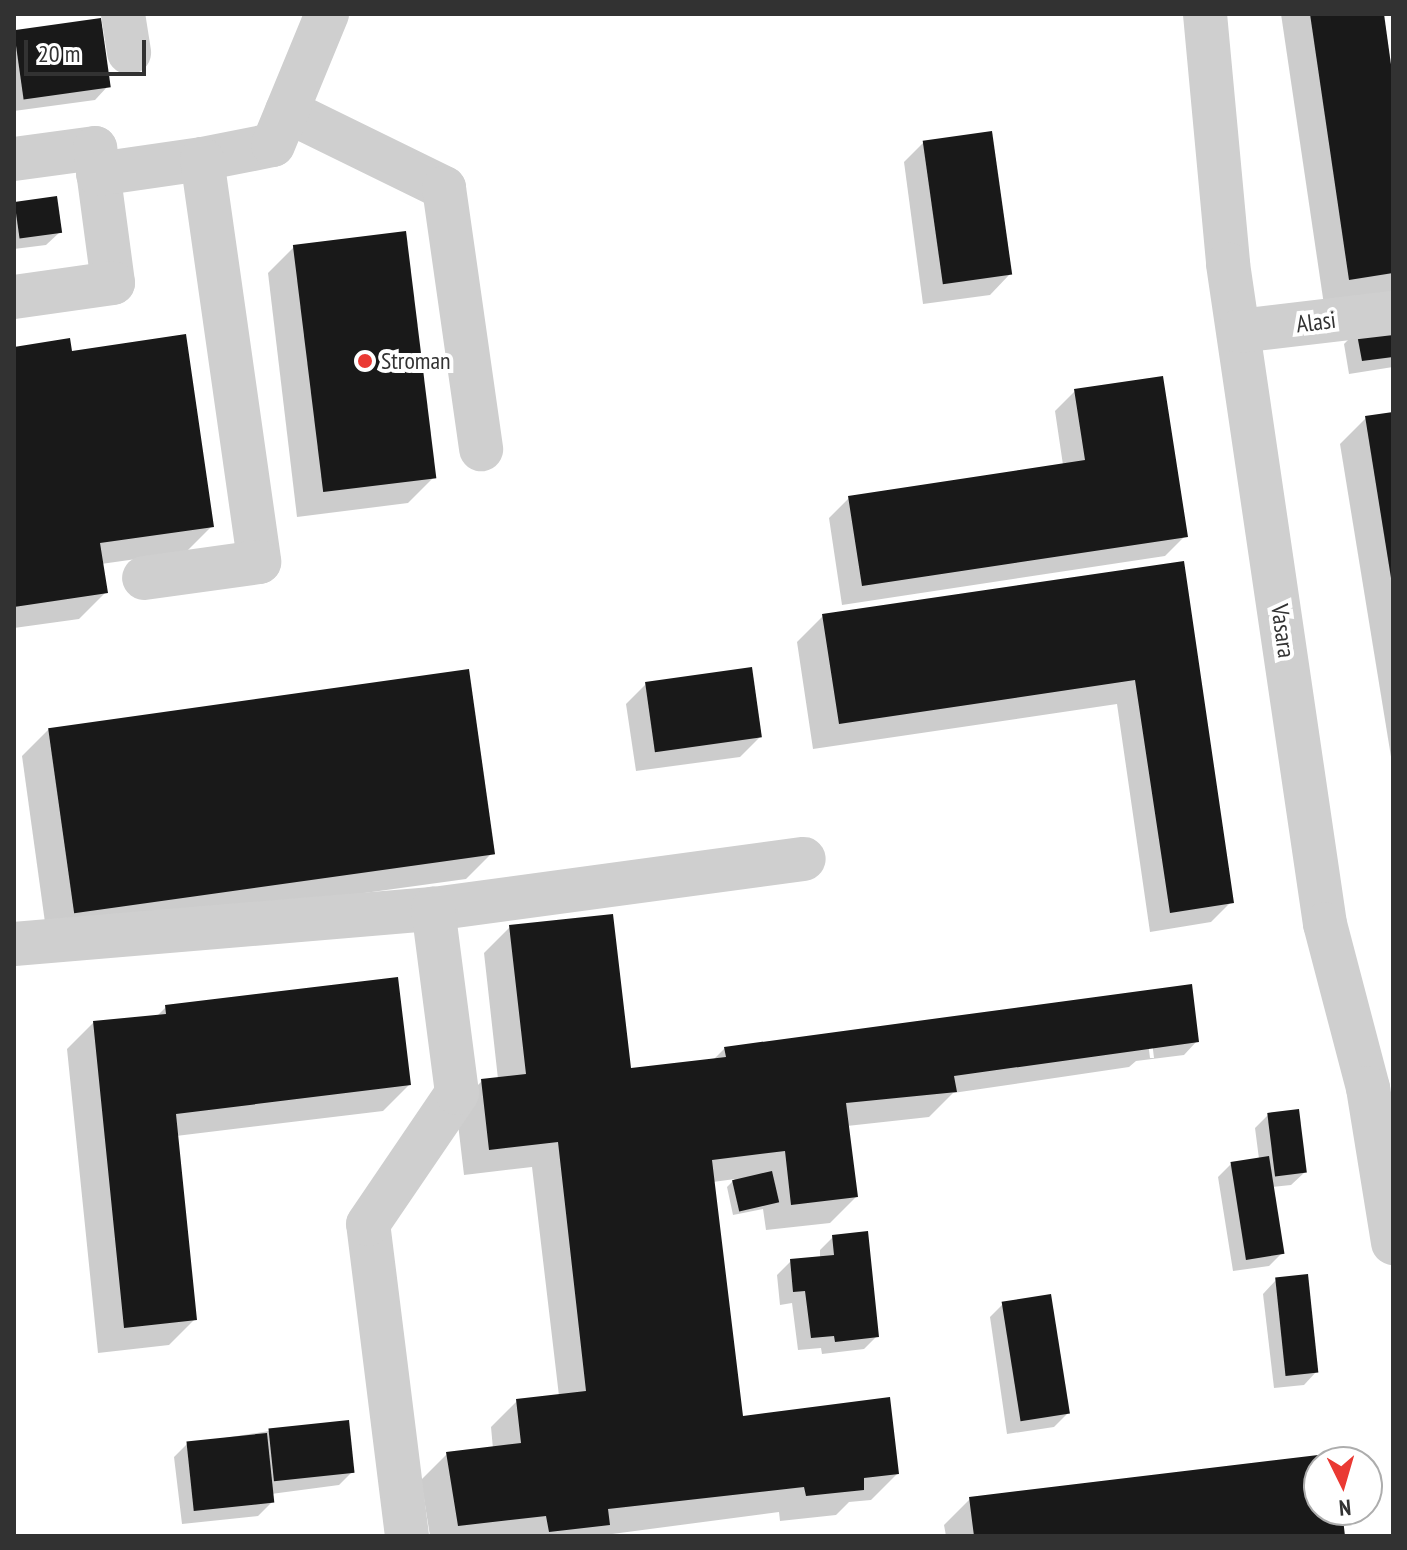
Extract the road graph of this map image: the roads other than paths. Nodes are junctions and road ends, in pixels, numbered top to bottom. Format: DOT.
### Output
graph roads {
  1 [pos="327,14"];
  2 [pos="1205,14"];
  3 [pos="287,111"];
  4 [pos="14,159"];
  5 [pos="202,159"];
  6 [pos="98,174"];
  7 [pos="14,297"];
  8 [pos="1393,313"];
  9 [pos="1239,331"];
  10 [pos="481,449"];
  11 [pos="144,578"];
  12 [pos="804,859"];
  13 [pos="433,909"];
  14 [pos="14,944"];
  15 [pos="1380,1086"];
  16 [pos="1393,1243"];
  17 [pos="407,1536"];
  1 -- 3 [label="street"];
  2 -- 9 [label="street, Vasara"];
  3 -- 5 [label="street"];
  3 -- 10 [label="street"];
  4 -- 6 [label="street"];
  5 -- 6 [label="street"];
  5 -- 11 [label="street"];
  6 -- 7 [label="street"];
  8 -- 9 [label="street, Alasi"];
  9 -- 15 [label="street, Vasara"];
  12 -- 13 [label="street"];
  13 -- 14 [label="street"];
  13 -- 17 [label="street"];
  15 -- 16 [label="street, Vasara"];
}
